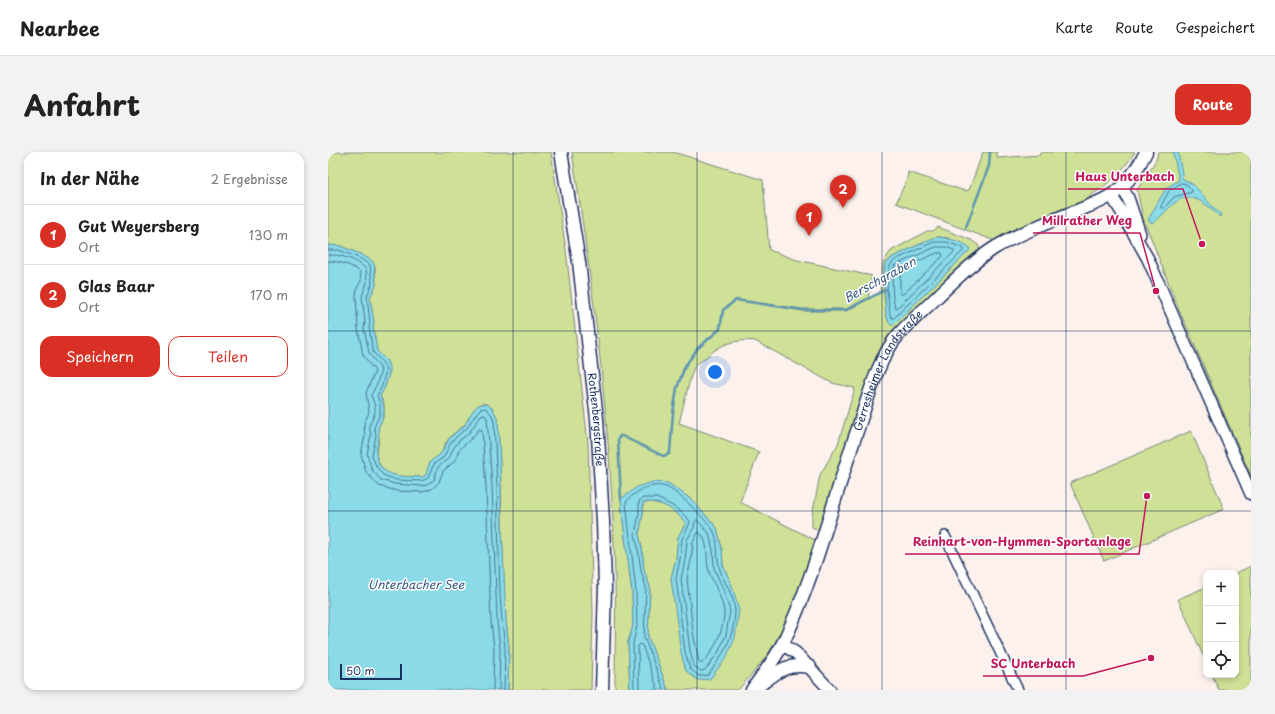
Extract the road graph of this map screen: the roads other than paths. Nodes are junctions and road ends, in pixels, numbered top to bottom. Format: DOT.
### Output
graph roads {
  1 [pos="561,152"];
  2 [pos="1146,152"];
  3 [pos="1122,188"];
  4 [pos="1111,195"];
  5 [pos="1148,259"];
  6 [pos="1251,494"];
  7 [pos="945,536"];
  8 [pos="782,644"];
  9 [pos="810,667"];
  10 [pos="602,690"];
  11 [pos="753,690"];
  12 [pos="830,690"];
  13 [pos="1018,690"];
  1 -- 10 [label="main road, Rothenbergstraße"];
  2 -- 3 [label="main road, Gerresheimer Landstraße"];
  3 -- 4 [label="main road, Gerresheimer Landstraße"];
  3 -- 5 [label="street"];
  4 -- 5 [label="street"];
  4 -- 8 [label="main road, Gerresheimer Landstraße"];
  5 -- 6 [label="street"];
  7 -- 13 [label="street"];
  8 -- 9 [label="street"];
  8 -- 11 [label="main road, Gerresheimer Landstraße"];
  9 -- 11 [label="main road"];
  9 -- 12 [label="street"];
}
